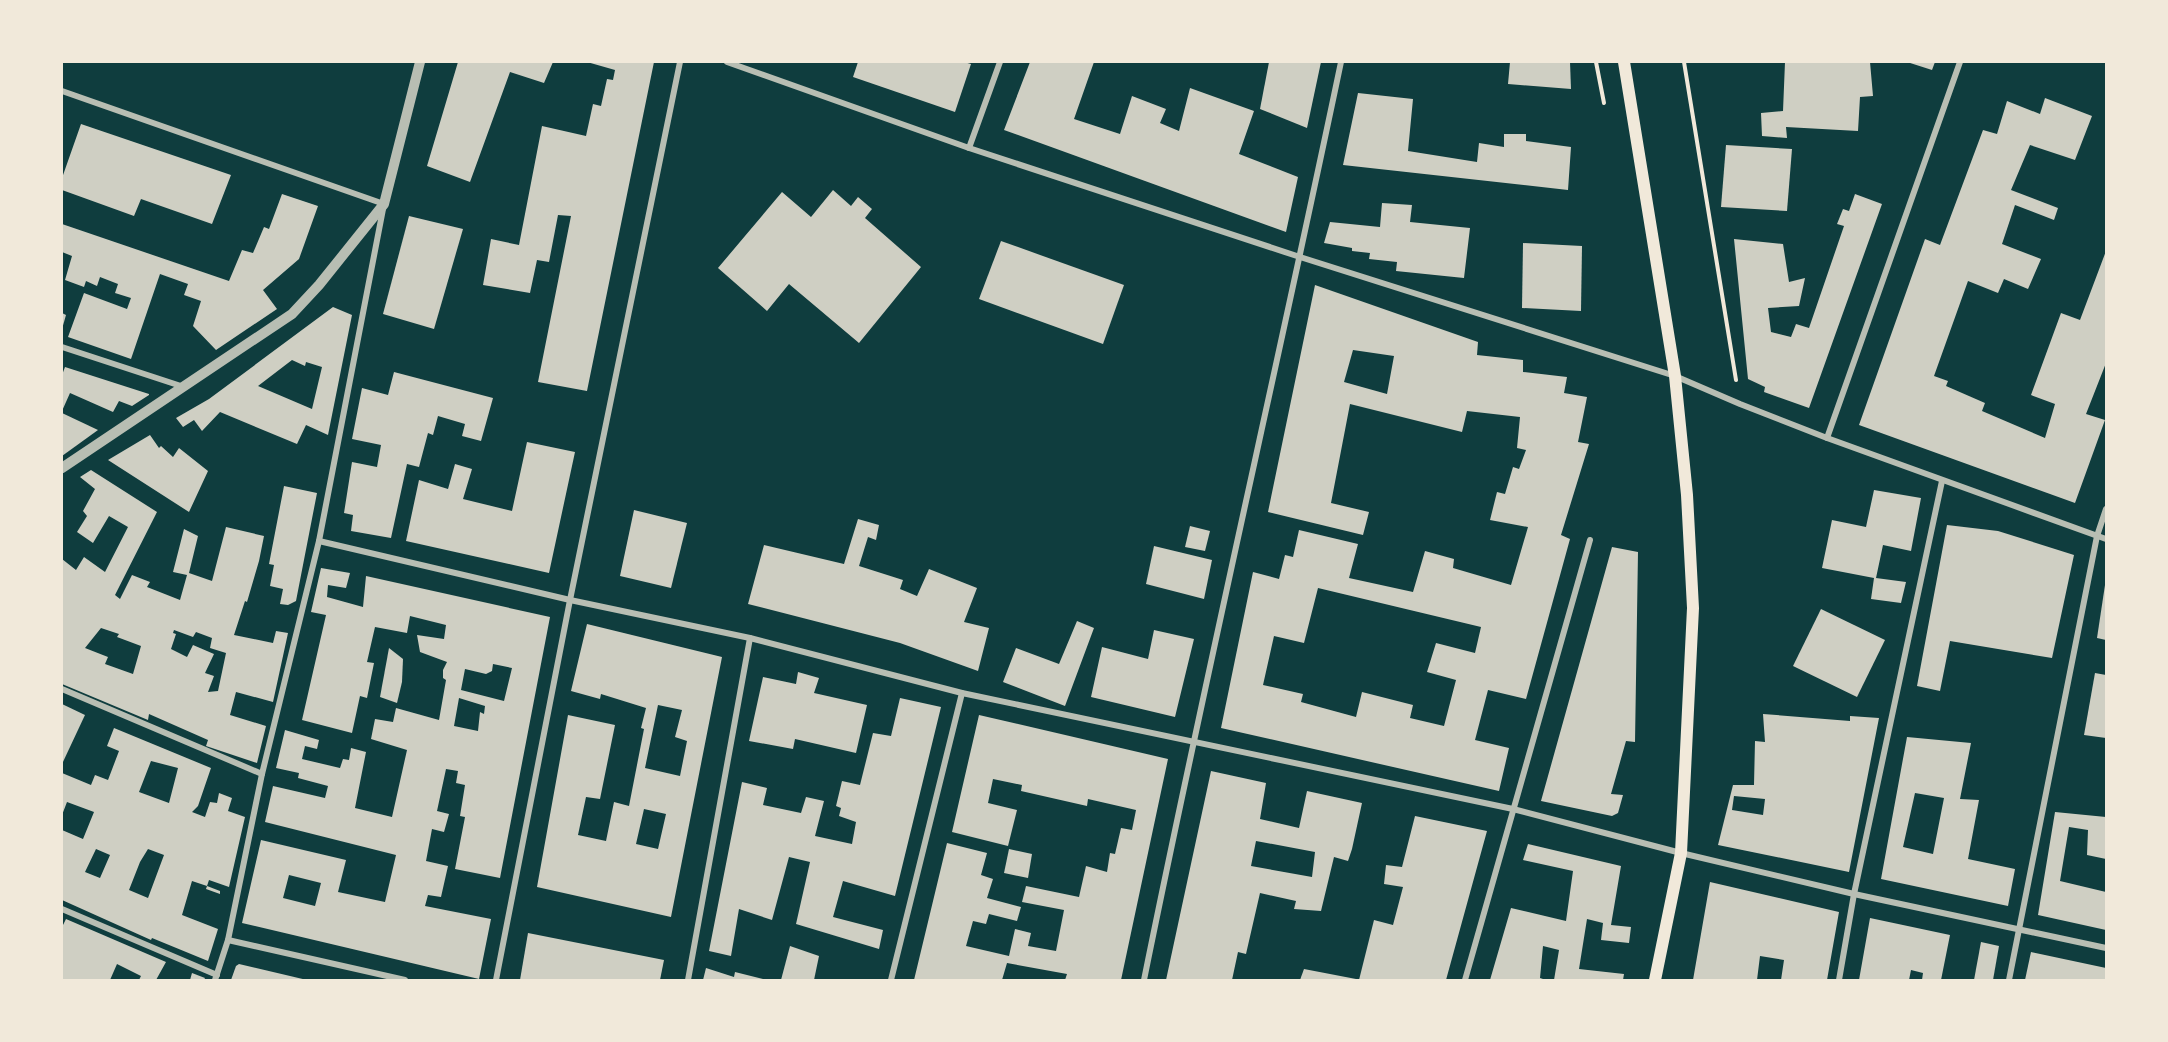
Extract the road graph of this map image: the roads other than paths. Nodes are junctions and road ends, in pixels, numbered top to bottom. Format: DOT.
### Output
graph roads {
  1 [pos="420,62"];
  2 [pos="680,62"];
  3 [pos="727,62"];
  4 [pos="1000,62"];
  5 [pos="1341,62"];
  6 [pos="1624,62"];
  7 [pos="1960,62"];
  8 [pos="62,91"];
  9 [pos="969,148"];
  10 [pos="384,204"];
  11 [pos="1300,257"];
  12 [pos="62,347"];
  13 [pos="1675,376"];
  14 [pos="184,387"];
  15 [pos="1827,438"];
  16 [pos="62,468"];
  17 [pos="1942,481"];
  18 [pos="2106,509"];
  19 [pos="2097,536"];
  20 [pos="2106,539"];
  21 [pos="1590,540"];
  22 [pos="319,542"];
  23 [pos="570,600"];
  24 [pos="750,638"];
  25 [pos="62,689"];
  26 [pos="962,693"];
  27 [pos="1193,741"];
  28 [pos="262,774"];
  29 [pos="1513,808"];
  30 [pos="1681,853"];
  31 [pos="1854,894"];
  32 [pos="62,909"];
  33 [pos="2018,929"];
  34 [pos="228,940"];
  35 [pos="2106,948"];
  36 [pos="216,978"];
  37 [pos="405,981"];
  38 [pos="496,981"];
  39 [pos="688,981"];
  40 [pos="891,981"];
  41 [pos="1144,981"];
  42 [pos="1465,981"];
  43 [pos="1656,981"];
  44 [pos="1839,981"];
  45 [pos="2009,981"];
  1 -- 10 [label="street"];
  2 -- 23 [label="street"];
  3 -- 9 [label="street"];
  4 -- 9 [label="street"];
  5 -- 11 [label="street"];
  6 -- 13 [label="main road"];
  7 -- 15 [label="street"];
  8 -- 10 [label="street"];
  9 -- 11 [label="street"];
  10 -- 14 [label="street"];
  10 -- 22 [label="street"];
  11 -- 13 [label="street"];
  11 -- 27 [label="street"];
  12 -- 14 [label="street"];
  13 -- 15 [label="street"];
  13 -- 30 [label="main road"];
  14 -- 16 [label="street"];
  15 -- 17 [label="street"];
  17 -- 19 [label="street"];
  17 -- 31 [label="street"];
  18 -- 19 [label="street"];
  19 -- 20 [label="street"];
  19 -- 33 [label="street"];
  21 -- 29 [label="street"];
  22 -- 23 [label="street"];
  22 -- 28 [label="street"];
  23 -- 24 [label="street"];
  23 -- 38 [label="street"];
  24 -- 26 [label="street"];
  24 -- 39 [label="street"];
  25 -- 28 [label="street"];
  26 -- 27 [label="street"];
  26 -- 40 [label="street"];
  27 -- 29 [label="street"];
  27 -- 41 [label="street"];
  28 -- 34 [label="street"];
  29 -- 30 [label="street"];
  29 -- 42 [label="street"];
  30 -- 31 [label="street"];
  30 -- 43 [label="main road"];
  31 -- 33 [label="street"];
  31 -- 44 [label="street"];
  32 -- 36 [label="street"];
  33 -- 35 [label="street"];
  33 -- 45 [label="street"];
  34 -- 36 [label="street"];
  34 -- 37 [label="street"];
}
